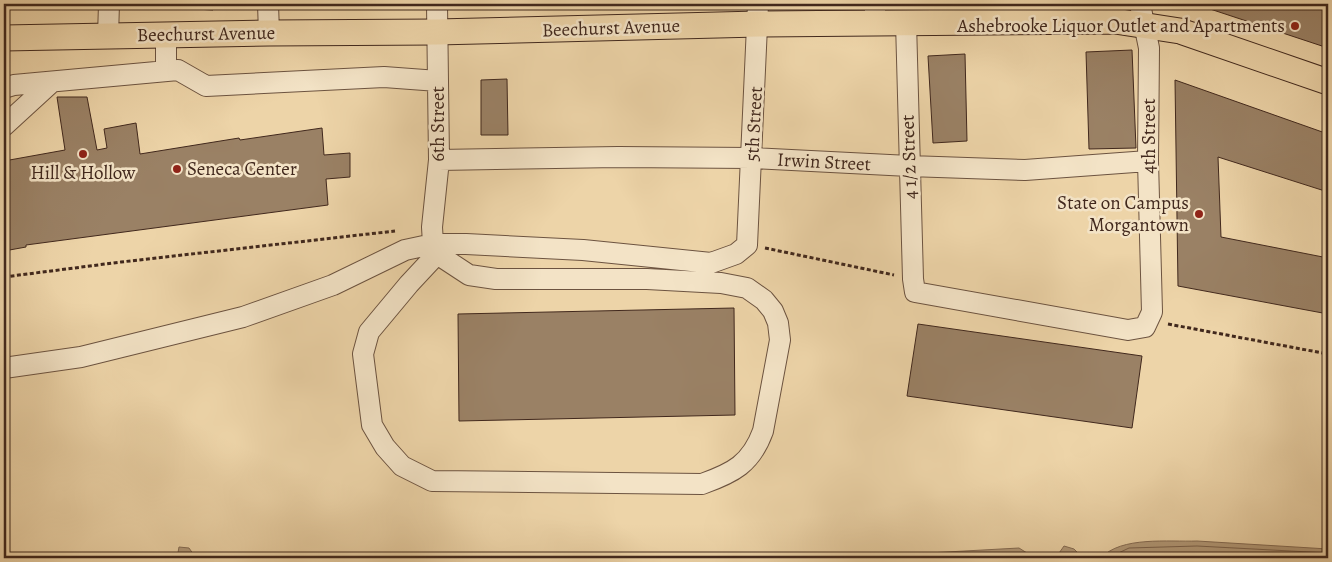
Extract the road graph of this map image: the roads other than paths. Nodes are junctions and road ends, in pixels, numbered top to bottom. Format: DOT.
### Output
graph roads {
  1 [pos="109,4"];
  2 [pos="268,4"];
  3 [pos="437,4"];
  4 [pos="875,13"];
  5 [pos="983,13"];
  6 [pos="758,14"];
  7 [pos="1142,14"];
  8 [pos="906,22"];
  9 [pos="438,32"];
  10 [pos="269,33"];
  11 [pos="166,35"];
  12 [pos="108,36"];
  13 [pos="4,38"];
  14 [pos="166,71"];
  15 [pos="438,81"];
  16 [pos="52,82"];
  17 [pos="1328,82"];
  18 [pos="4,88"];
  19 [pos="4,126"];
  20 [pos="752,158"];
  21 [pos="439,160"];
  22 [pos="1148,161"];
  23 [pos="909,166"];
  24 [pos="435,249"];
  25 [pos="915,292"];
  26 [pos="4,368"];
  1 -- 12 [label="street"];
  2 -- 10 [label="street"];
  3 -- 9 [label="street, 6th Street"];
  4 -- 6 [label="main road, Beechurst Avenue"];
  4 -- 8 [label="main road, Beechurst Avenue"];
  5 -- 7 [label="main road, Beechurst Avenue"];
  5 -- 8 [label="main road, Beechurst Avenue"];
  6 -- 9 [label="main road, Beechurst Avenue"];
  6 -- 20 [label="street, 5th Street"];
  7 -- 17 [label="main road, Beechurst Avenue"];
  7 -- 22 [label="street, 4th Street"];
  8 -- 23 [label="street, 4 1/2 Street"];
  9 -- 10 [label="main road, Beechurst Avenue"];
  9 -- 15 [label="street, 6th Street"];
  10 -- 11 [label="main road, Beechurst Avenue"];
  11 -- 12 [label="main road, Beechurst Avenue"];
  11 -- 14 [label="street"];
  12 -- 13 [label="main road, Beechurst Avenue"];
  14 -- 15 [label="street"];
  14 -- 16 [label="street"];
  15 -- 21 [label="street, 6th Street"];
  16 -- 18 [label="street"];
  16 -- 19 [label="street"];
  20 -- 21 [label="street, Irwin Street"];
  20 -- 23 [label="street, Irwin Street"];
  20 -- 24 [label="street, 5th Street"];
  21 -- 24 [label="street, 6th Street"];
  22 -- 23 [label="street, Irwin Street"];
  22 -- 25 [label="street, 4th Street"];
  23 -- 25 [label="street, 4 1/2 Street"];
  24 -- 24 [label="street"];
  24 -- 26 [label="street"];
}
